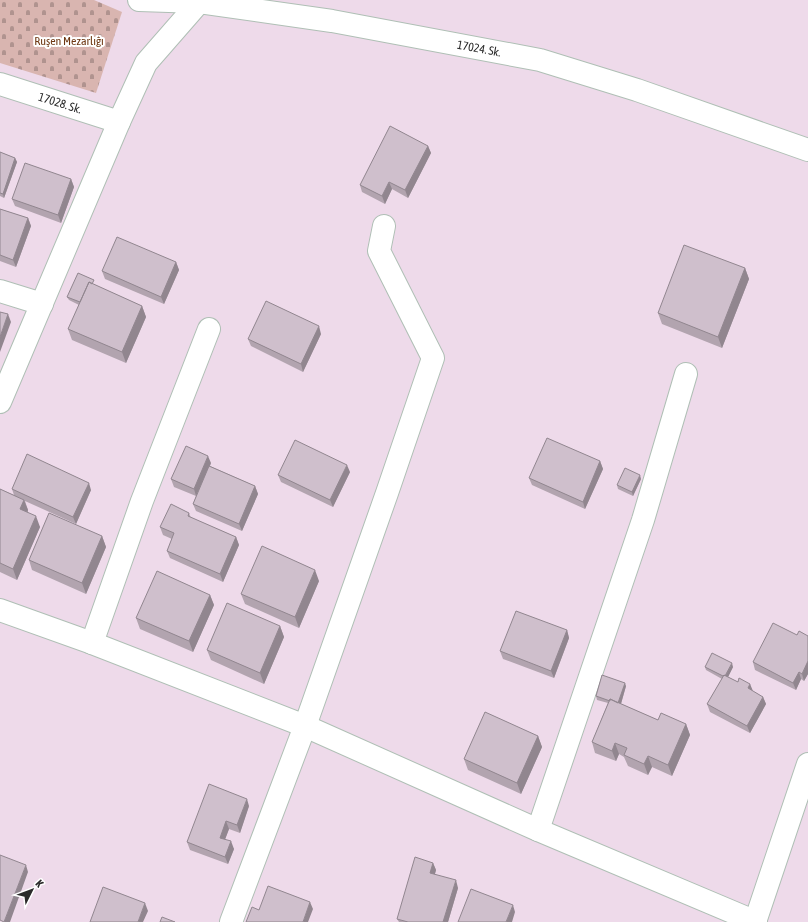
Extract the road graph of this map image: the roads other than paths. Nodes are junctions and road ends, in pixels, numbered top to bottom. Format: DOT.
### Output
graph roads {
  1 [pos="139,0"];
  2 [pos="200,1"];
  3 [pos="0,84"];
  4 [pos="119,122"];
  5 [pos="808,150"];
  6 [pos="384,226"];
  7 [pos="0,291"];
  8 [pos="42,304"];
  9 [pos="209,329"];
  10 [pos="686,374"];
  11 [pos="0,402"];
  12 [pos="0,610"];
  13 [pos="92,643"];
  14 [pos="305,726"];
  15 [pos="808,764"];
  16 [pos="538,830"];
  17 [pos="231,922"];
  18 [pos="755,922"];
  1 -- 2 [label="street, 17024. Sk."];
  2 -- 4 [label="street"];
  2 -- 5 [label="street, 17024. Sk."];
  3 -- 4 [label="street, 17028. Sk."];
  4 -- 8 [label="street"];
  6 -- 14 [label="street"];
  7 -- 8 [label="street"];
  8 -- 11 [label="street"];
  9 -- 13 [label="street"];
  10 -- 16 [label="street"];
  12 -- 13 [label="street"];
  13 -- 14 [label="street"];
  14 -- 16 [label="street"];
  14 -- 17 [label="street"];
  15 -- 18 [label="street"];
  16 -- 18 [label="street"];
}
